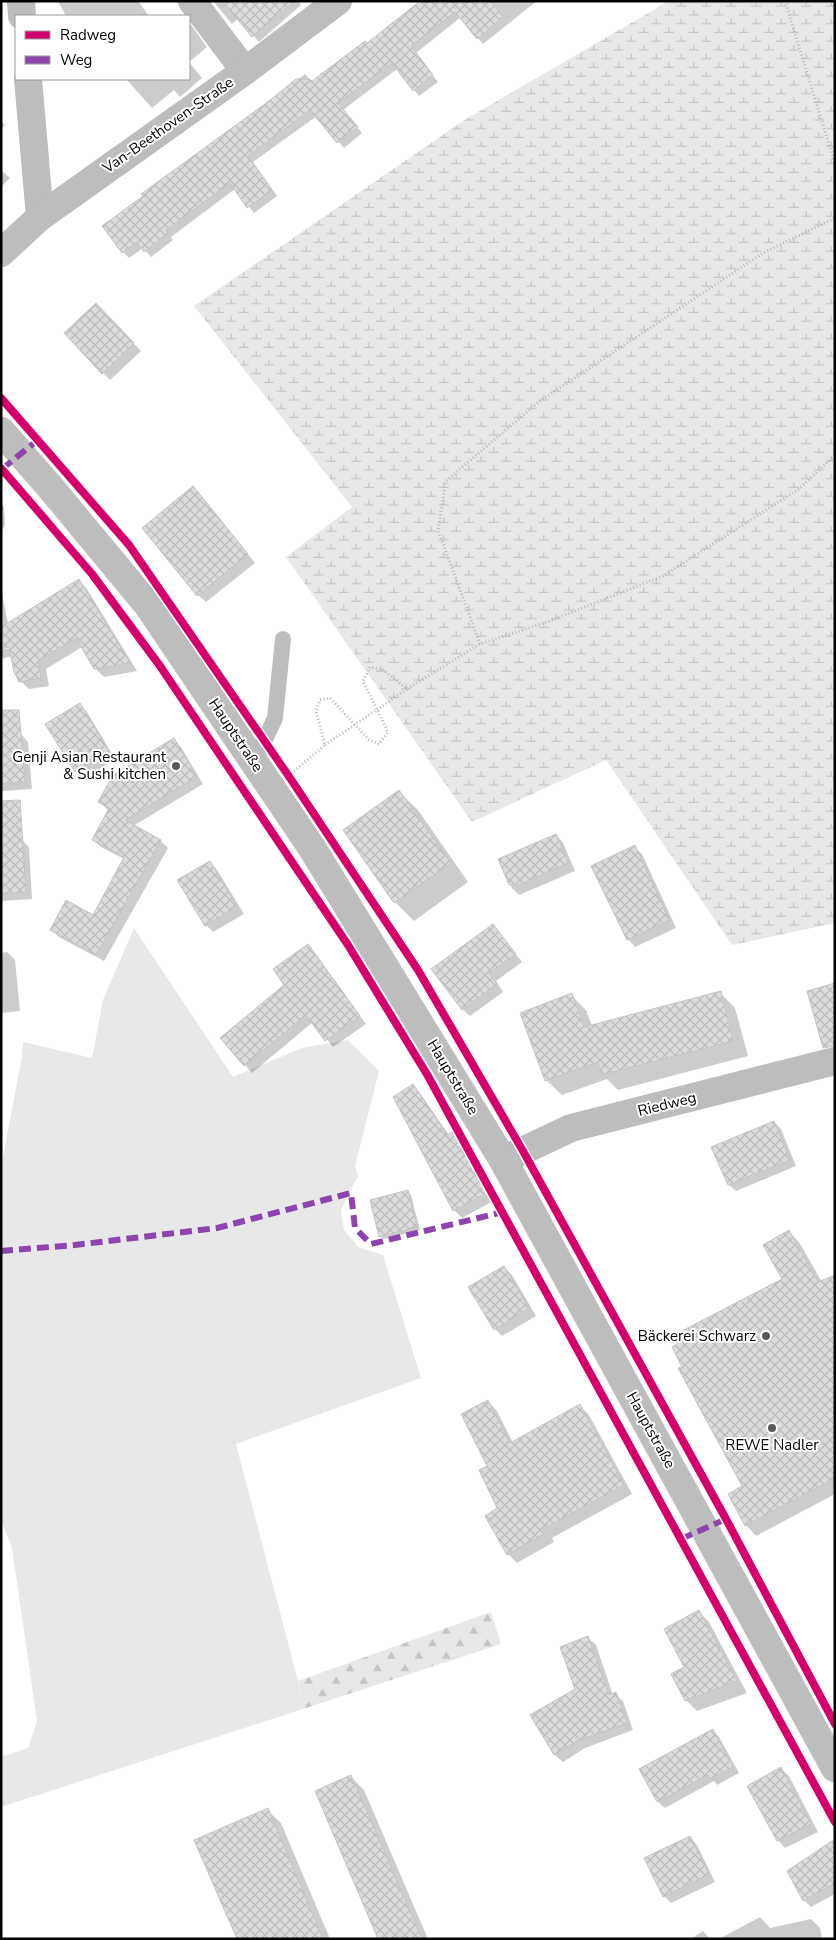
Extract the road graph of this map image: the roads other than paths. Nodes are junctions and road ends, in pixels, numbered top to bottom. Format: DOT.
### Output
graph roads {
  1 [pos="21,1"];
  2 [pos="192,1"];
  3 [pos="338,1"];
  4 [pos="22,15"];
  5 [pos="245,71"];
  6 [pos="28,80"];
  7 [pos="40,217"];
  8 [pos="1,253"];
  9 [pos="1,431"];
  10 [pos="283,639"];
  11 [pos="254,763"];
  12 [pos="835,1061"];
  13 [pos="503,1160"];
  14 [pos="835,1768"];
  1 -- 4 [label="main road"];
  2 -- 5 [label="main road"];
  3 -- 5 [label="main road, Van-Beethoven-Straße"];
  5 -- 7 [label="main road, Van-Beethoven-Straße"];
  6 -- 7 [label="main road"];
  7 -- 8 [label="main road, Van-Beethoven-Straße"];
  9 -- 11 [label="main road, Hauptstraße"];
  10 -- 11 [label="lane"];
  11 -- 13 [label="main road, Hauptstraße"];
  12 -- 13 [label="main road, Riedweg"];
  13 -- 14 [label="main road, Hauptstraße"];
}
